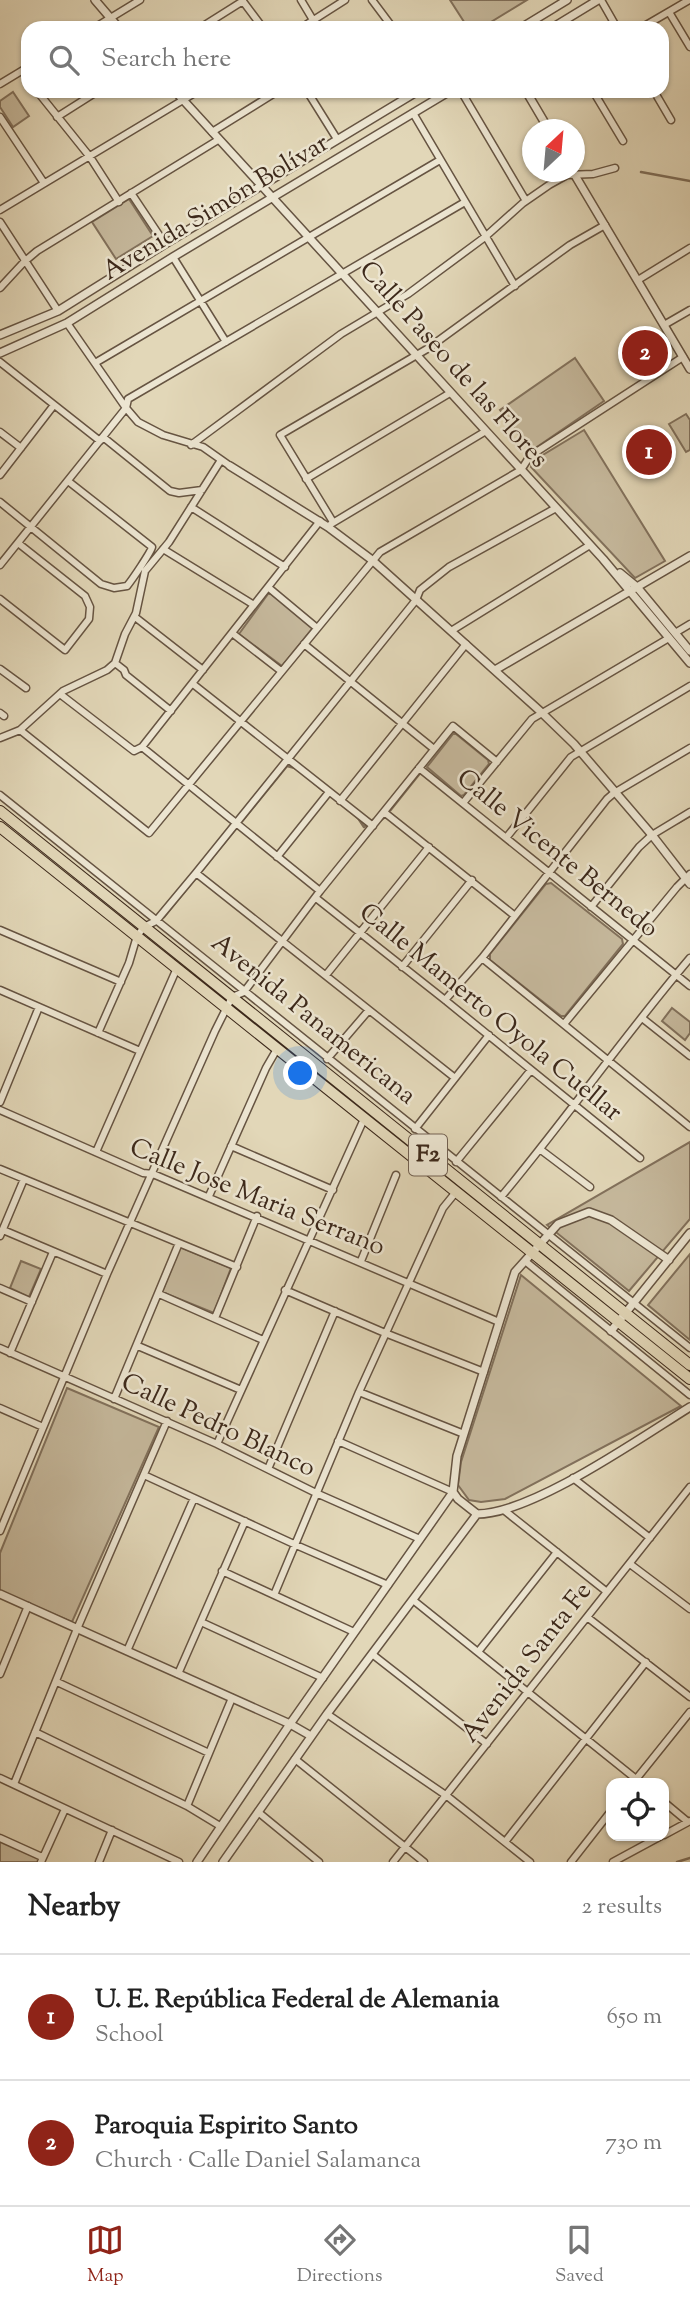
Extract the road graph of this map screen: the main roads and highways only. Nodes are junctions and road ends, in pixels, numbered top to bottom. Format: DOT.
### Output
graph roads {
  1 [pos="0,811"];
  2 [pos="0,827"];
  3 [pos="690,1365"];
  4 [pos="690,1379"];
  1 -- 3 [label="highway, Avenida Panamericana / F2"];
  2 -- 4 [label="highway, Avenida Panamericana / F2"];
}
